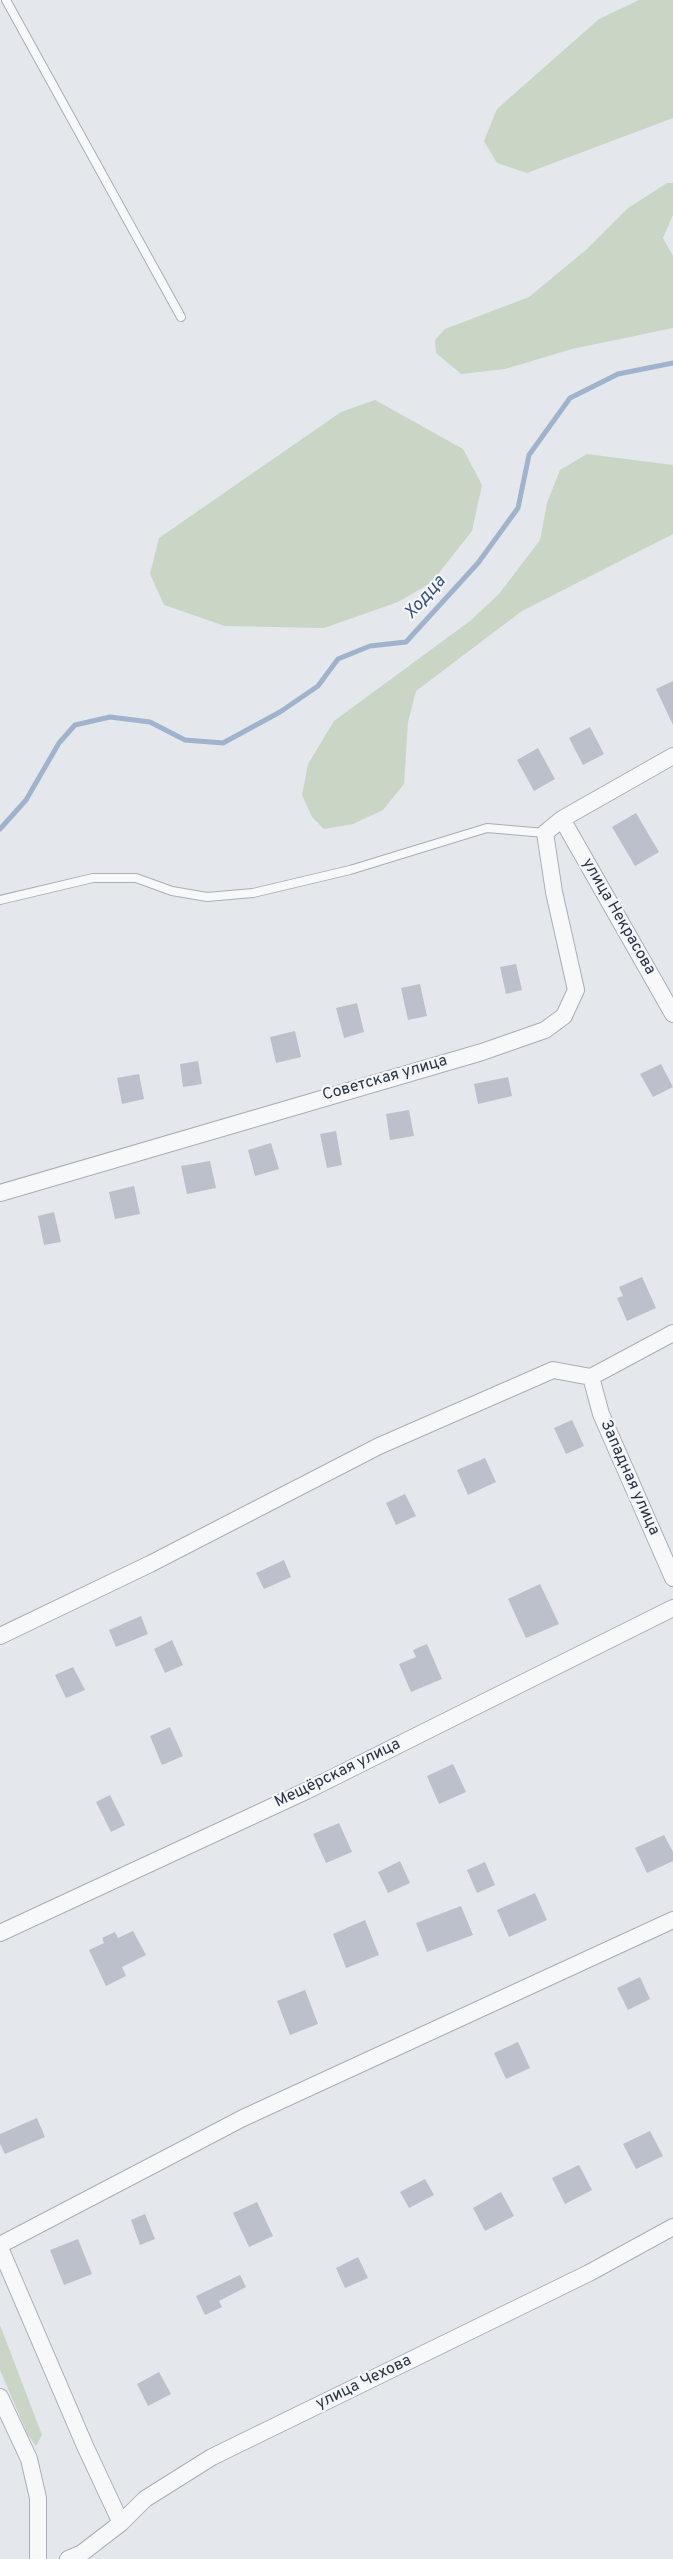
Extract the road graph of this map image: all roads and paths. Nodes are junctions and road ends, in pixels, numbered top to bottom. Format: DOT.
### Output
graph roads {
  1 [pos="6,0"];
  2 [pos="181,317"];
  3 [pos="673,756"];
  4 [pos="562,819"];
  5 [pos="545,833"];
  6 [pos="0,900"];
  7 [pos="673,1014"];
  8 [pos="0,1193"];
  9 [pos="673,1333"];
  10 [pos="591,1377"];
  11 [pos="673,1578"];
  12 [pos="673,1608"];
  13 [pos="0,1636"];
  14 [pos="673,1920"];
  15 [pos="0,1933"];
  16 [pos="673,2227"];
  17 [pos="0,2247"];
  18 [pos="0,2397"];
  19 [pos="121,2523"];
  20 [pos="38,2559"];
  21 [pos="68,2559"];
  1 -- 2 [label="lane"];
  3 -- 4 [label="street"];
  4 -- 5 [label="street"];
  4 -- 7 [label="street, улица Некрасова"];
  5 -- 6 [label="lane"];
  5 -- 8 [label="street, Советская улица"];
  9 -- 10 [label="street"];
  10 -- 11 [label="street, Западная улица"];
  10 -- 13 [label="street"];
  12 -- 15 [label="street, Мещёрская улица"];
  14 -- 17 [label="street"];
  16 -- 19 [label="street, улица Чехова"];
  17 -- 19 [label="street"];
  18 -- 20 [label="street"];
  19 -- 21 [label="street, улица Чехова"];
}
